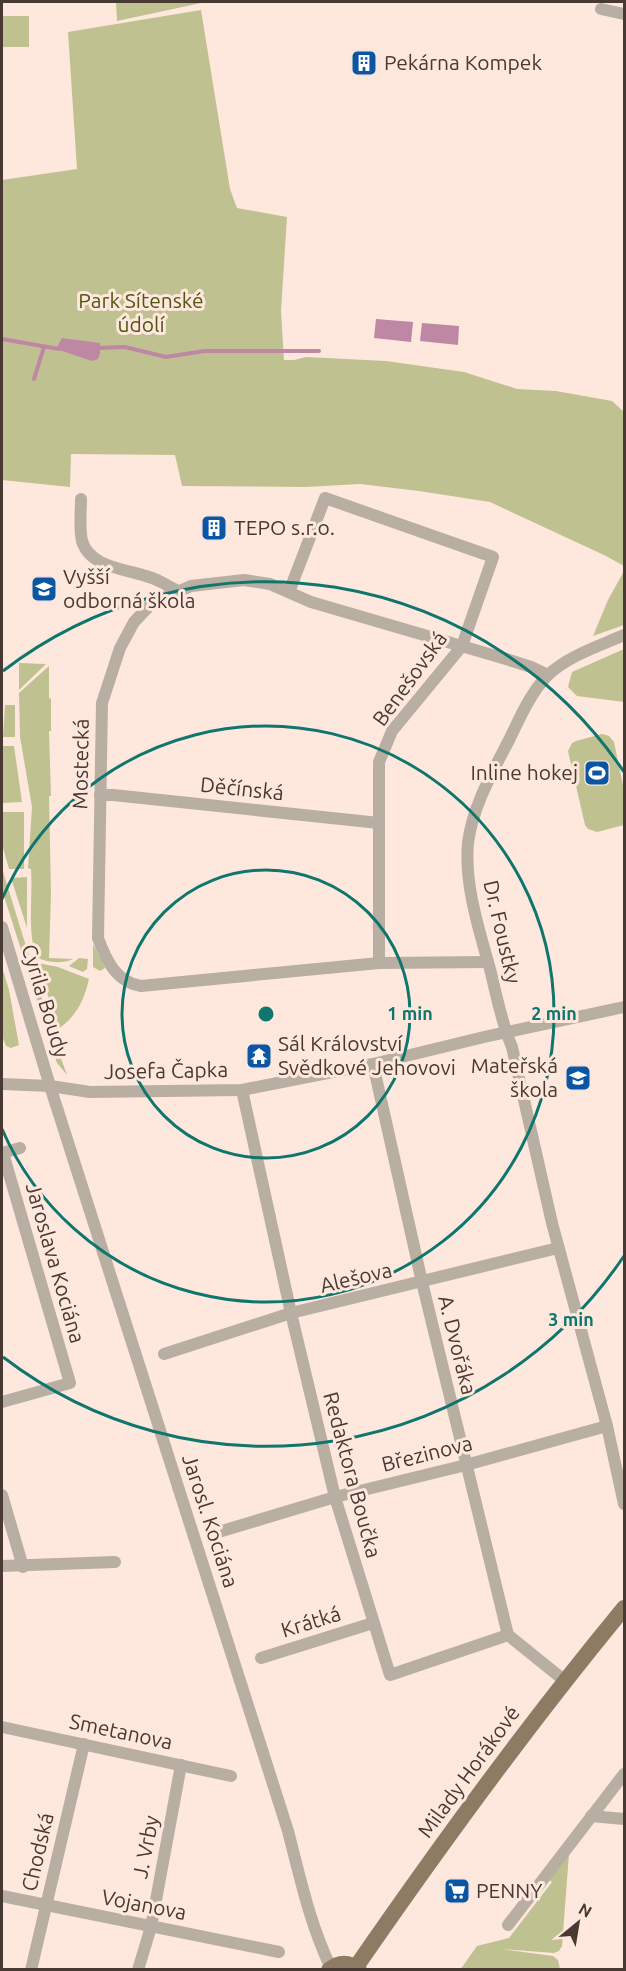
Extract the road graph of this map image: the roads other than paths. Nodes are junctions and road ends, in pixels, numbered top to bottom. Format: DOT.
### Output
graph roads {
  1 [pos="601,9"];
  2 [pos="624,14"];
  3 [pos="81,499"];
  4 [pos="178,591"];
  5 [pos="289,592"];
  6 [pos="624,635"];
  7 [pos="462,646"];
  8 [pos="548,675"];
  9 [pos="100,795"];
  10 [pos="379,823"];
  11 [pos="2,927"];
  12 [pos="488,962"];
  13 [pos="379,963"];
  14 [pos="624,1007"];
  15 [pos="506,1033"];
  16 [pos="373,1064"];
  17 [pos="2,1084"];
  18 [pos="50,1086"];
  19 [pos="242,1089"];
  20 [pos="20,1148"];
  21 [pos="2,1153"];
  22 [pos="558,1248"];
  23 [pos="422,1282"];
  24 [pos="291,1313"];
  25 [pos="164,1354"];
  26 [pos="2,1402"];
  27 [pos="607,1426"];
  28 [pos="466,1465"];
  29 [pos="2,1495"];
  30 [pos="335,1497"];
  31 [pos="624,1504"];
  32 [pos="222,1531"];
  33 [pos="115,1562"];
  34 [pos="2,1566"];
  35 [pos="23,1567"];
  36 [pos="624,1608"];
  37 [pos="373,1623"];
  38 [pos="508,1635"];
  39 [pos="261,1658"];
  40 [pos="565,1681"];
  41 [pos="2,1727"];
  42 [pos="84,1744"];
  43 [pos="181,1765"];
  44 [pos="624,1774"];
  45 [pos="231,1776"];
  46 [pos="591,1816"];
  47 [pos="624,1819"];
  48 [pos="2,1896"];
  49 [pos="46,1905"];
  50 [pos="508,1925"];
  51 [pos="151,1926"];
  52 [pos="279,1952"];
  53 [pos="358,1968"];
  54 [pos="330,1969"];
  55 [pos="31,1970"];
  56 [pos="138,1970"];
  1 -- 2 [label="street"];
  3 -- 4 [label="street"];
  4 -- 5 [label="street, Mostecká"];
  4 -- 9 [label="street, Mostecká"];
  5 -- 7 [label="street, Mostecká"];
  5 -- 7 [label="street, Benešovská"];
  6 -- 8 [label="street, Dr. Foustky"];
  7 -- 8 [label="street, Mostecká"];
  7 -- 10 [label="street, Benešovská"];
  8 -- 12 [label="street, Dr. Foustky"];
  9 -- 10 [label="street, Děčínská"];
  9 -- 13 [label="street, Mostecká"];
  10 -- 13 [label="street, Benešovská"];
  11 -- 18 [label="street, Cyrila Boudy"];
  12 -- 13 [label="street, Mostecká"];
  12 -- 15 [label="street, Dr. Foustky"];
  14 -- 15 [label="street, Josefa Čapka"];
  15 -- 16 [label="street, Josefa Čapka"];
  15 -- 22 [label="street, Dr. Foustky"];
  16 -- 19 [label="street, Josefa Čapka"];
  16 -- 23 [label="street, A. Dvořáka"];
  17 -- 18 [label="street, Josefa Čapka"];
  18 -- 19 [label="street, Josefa Čapka"];
  18 -- 54 [label="street, Jarosl. Kociána"];
  19 -- 24 [label="street, Redaktora Boučka"];
  20 -- 21 [label="street"];
  21 -- 26 [label="street, Jaroslava Kociána"];
  22 -- 23 [label="street, Alešova"];
  22 -- 27 [label="street, Dr. Foustky"];
  23 -- 24 [label="street, Alešova"];
  23 -- 28 [label="street, A. Dvořáka"];
  24 -- 25 [label="street, Alešova"];
  24 -- 30 [label="street, Redaktora Boučka"];
  27 -- 28 [label="street, Březinova"];
  27 -- 31 [label="street, Dr. Foustky"];
  28 -- 30 [label="street, Březinova"];
  28 -- 38 [label="street, A. Dvořáka"];
  29 -- 35 [label="street"];
  30 -- 32 [label="street, Březinova"];
  30 -- 37 [label="street, Redaktora Boučka"];
  33 -- 35 [label="street"];
  34 -- 35 [label="street"];
  36 -- 40 [label="main road, Milady Horákové"];
  37 -- 38 [label="street, Redaktora Boučka"];
  37 -- 39 [label="street, Krátká"];
  38 -- 40 [label="street"];
  40 -- 53 [label="main road, Milady Horákové"];
  41 -- 42 [label="street, Smetanova"];
  42 -- 43 [label="street, Smetanova"];
  42 -- 49 [label="street, Chodská"];
  43 -- 45 [label="street, Smetanova"];
  43 -- 51 [label="street, J. Vrby"];
  44 -- 46 [label="street"];
  46 -- 47 [label="street"];
  46 -- 50 [label="street"];
  48 -- 49 [label="street, Vojanova"];
  49 -- 51 [label="street, Vojanova"];
  49 -- 55 [label="street, Chodská"];
  51 -- 52 [label="street, Vojanova"];
  51 -- 56 [label="street, J. Vrby"];
  53 -- 54 [label="main road"];
}
